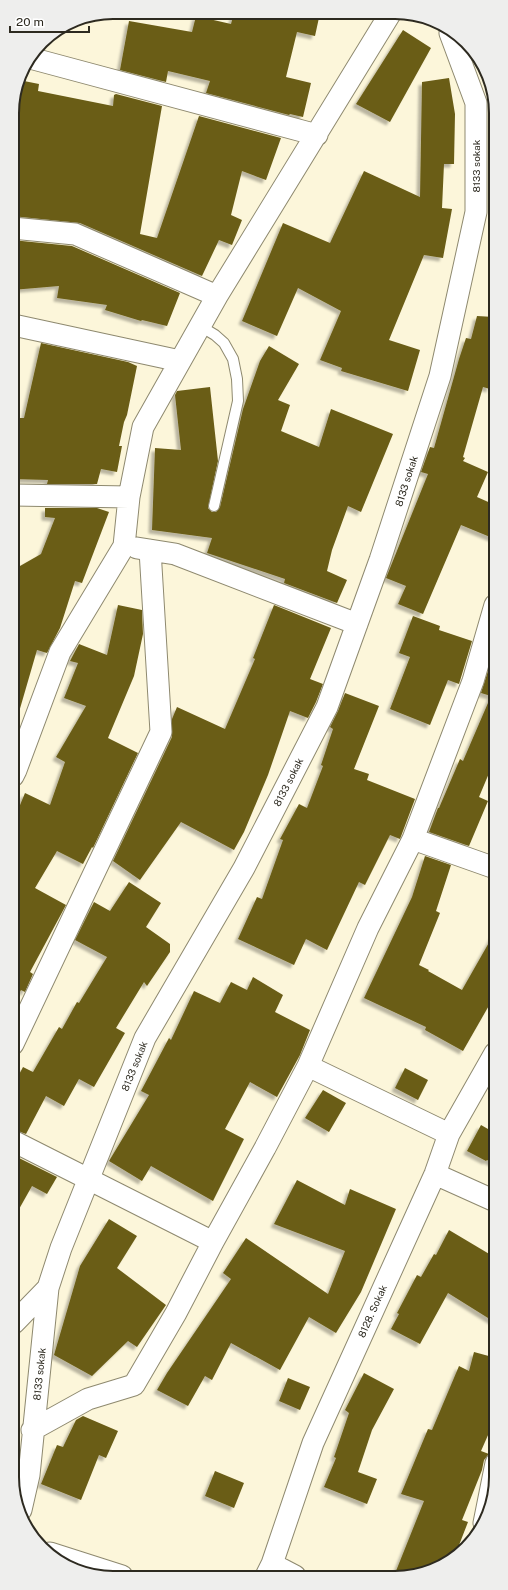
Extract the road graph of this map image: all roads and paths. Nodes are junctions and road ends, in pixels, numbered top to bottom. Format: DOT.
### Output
graph roads {
  1 [pos="387,19"];
  2 [pos="452,38"];
  3 [pos="36,60"];
  4 [pos="317,135"];
  5 [pos="485,152"];
  6 [pos="19,229"];
  7 [pos="217,296"];
  8 [pos="19,326"];
  9 [pos="200,326"];
  10 [pos="180,361"];
  11 [pos="19,495"];
  12 [pos="129,497"];
  13 [pos="214,506"];
  14 [pos="124,546"];
  15 [pos="150,550"];
  16 [pos="357,624"];
  17 [pos="489,626"];
  18 [pos="19,759"];
  19 [pos="413,839"];
  20 [pos="489,866"];
  21 [pos="21,1008"];
  22 [pos="489,1064"];
  23 [pos="308,1066"];
  24 [pos="449,1134"];
  25 [pos="19,1145"];
  26 [pos="435,1174"];
  27 [pos="88,1180"];
  28 [pos="489,1198"];
  29 [pos="213,1242"];
  30 [pos="48,1288"];
  31 [pos="19,1318"];
  32 [pos="32,1430"];
  33 [pos="22,1502"];
  34 [pos="66,1558"];
  35 [pos="104,1570"];
  36 [pos="269,1570"];
  1 -- 4 [label="street"];
  2 -- 5 [label="street, 8133 sokak"];
  3 -- 4 [label="street"];
  4 -- 7 [label="street"];
  5 -- 16 [label="street, 8133 sokak"];
  6 -- 7 [label="street"];
  7 -- 9 [label="street"];
  8 -- 10 [label="street"];
  9 -- 10 [label="street"];
  9 -- 13 [label="lane"];
  10 -- 12 [label="street"];
  11 -- 12 [label="street"];
  12 -- 14 [label="street"];
  14 -- 15 [label="street"];
  14 -- 18 [label="street"];
  15 -- 16 [label="street"];
  15 -- 21 [label="street"];
  16 -- 27 [label="street, 8133 sokak"];
  17 -- 19 [label="street"];
  19 -- 20 [label="street"];
  19 -- 23 [label="street"];
  22 -- 24 [label="street, 8128. Sokak"];
  23 -- 24 [label="street"];
  23 -- 29 [label="street"];
  24 -- 26 [label="street, 8128. Sokak"];
  25 -- 27 [label="street"];
  26 -- 28 [label="street"];
  26 -- 36 [label="street, 8128. Sokak"];
  27 -- 29 [label="street"];
  27 -- 30 [label="street, 8133 sokak"];
  29 -- 32 [label="street"];
  30 -- 31 [label="street"];
  30 -- 32 [label="street, 8133 sokak"];
  32 -- 33 [label="street, 8133 sokak"];
  34 -- 35 [label="street"];
}
